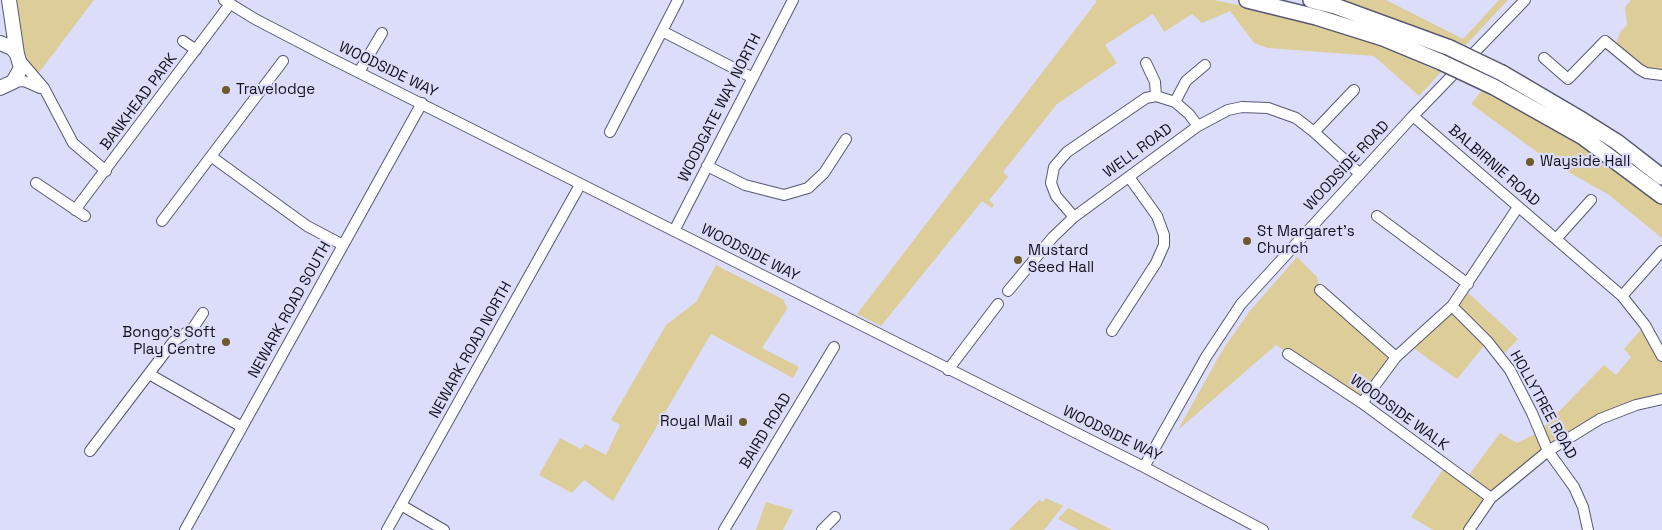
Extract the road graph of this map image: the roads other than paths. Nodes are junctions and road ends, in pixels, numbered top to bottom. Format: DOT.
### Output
graph roads {
  1 [pos="678,0"];
  2 [pos="793,0"];
  3 [pos="1247,0"];
  4 [pos="1311,0"];
  5 [pos="1525,0"];
  6 [pos="227,2"];
  7 [pos="10,3"];
  8 [pos="662,31"];
  9 [pos="382,33"];
  10 [pos="0,35"];
  11 [pos="183,41"];
  12 [pos="0,43"];
  13 [pos="196,50"];
  14 [pos="18,57"];
  15 [pos="1544,58"];
  16 [pos="283,61"];
  17 [pos="1146,63"];
  18 [pos="1205,65"];
  19 [pos="358,72"];
  20 [pos="1662,75"];
  21 [pos="753,78"];
  22 [pos="1498,80"];
  23 [pos="5,88"];
  24 [pos="1354,90"];
  25 [pos="48,95"];
  26 [pos="1156,96"];
  27 [pos="1175,102"];
  28 [pos="422,103"];
  29 [pos="1413,116"];
  30 [pos="1198,126"];
  31 [pos="610,132"];
  32 [pos="1314,132"];
  33 [pos="846,139"];
  34 [pos="212,157"];
  35 [pos="707,166"];
  36 [pos="106,171"];
  37 [pos="1360,174"];
  38 [pos="1129,177"];
  39 [pos="1662,177"];
  40 [pos="36,183"];
  41 [pos="580,185"];
  42 [pos="1662,196"];
  43 [pos="1591,200"];
  44 [pos="1518,207"];
  45 [pos="75,210"];
  46 [pos="85,216"];
  47 [pos="1377,216"];
  48 [pos="1074,217"];
  49 [pos="162,222"];
  50 [pos="674,231"];
  51 [pos="1556,239"];
  52 [pos="343,245"];
  53 [pos="1662,251"];
  54 [pos="1468,284"];
  55 [pos="1320,290"];
  56 [pos="1008,292"];
  57 [pos="1622,296"];
  58 [pos="998,304"];
  59 [pos="1452,306"];
  60 [pos="203,313"];
  61 [pos="1112,331"];
  62 [pos="834,347"];
  63 [pos="1288,354"];
  64 [pos="1662,356"];
  65 [pos="1396,357"];
  66 [pos="948,370"];
  67 [pos="149,374"];
  68 [pos="1662,399"];
  69 [pos="1362,404"];
  70 [pos="242,427"];
  71 [pos="90,451"];
  72 [pos="1548,451"];
  73 [pos="1144,467"];
  74 [pos="1491,498"];
  75 [pos="401,505"];
  76 [pos="835,517"];
  77 [pos="184,530"];
  78 [pos="388,530"];
  79 [pos="444,530"];
  80 [pos="724,530"];
  81 [pos="822,530"];
  82 [pos="1263,530"];
  83 [pos="1469,530"];
  84 [pos="1588,530"];
  1 -- 8 [label="street"];
  2 -- 21 [label="street, WOODGATE WAY NORTH"];
  3 -- 22 [label="highway, bridge"];
  4 -- 22 [label="highway, bridge"];
  5 -- 29 [label="street, WOODSIDE ROAD"];
  6 -- 13 [label="street, BANKHEAD PARK"];
  6 -- 19 [label="street, WOODSIDE WAY"];
  7 -- 10 [label="main road"];
  7 -- 14 [label="main road"];
  8 -- 21 [label="street"];
  8 -- 31 [label="street"];
  9 -- 19 [label="street"];
  11 -- 13 [label="street, BANKHEAD PARK"];
  12 -- 14 [label="main road"];
  13 -- 36 [label="street, BANKHEAD PARK"];
  14 -- 23 [label="main road"];
  14 -- 25 [label="street, BANKHEAD PARK"];
  15 -- 20 [label="street"];
  16 -- 34 [label="street"];
  17 -- 26 [label="street"];
  18 -- 27 [label="street"];
  19 -- 28 [label="street, WOODSIDE WAY"];
  21 -- 35 [label="street, WOODGATE WAY NORTH"];
  22 -- 39 [label="highway"];
  22 -- 42 [label="highway"];
  23 -- 25 [label="street"];
  24 -- 32 [label="street"];
  25 -- 36 [label="street, BANKHEAD PARK"];
  26 -- 27 [label="street"];
  26 -- 48 [label="street"];
  27 -- 30 [label="street"];
  28 -- 41 [label="street, WOODSIDE WAY"];
  28 -- 52 [label="street, NEWARK ROAD SOUTH"];
  29 -- 37 [label="street, WOODSIDE ROAD"];
  29 -- 44 [label="street, BALBIRNIE ROAD"];
  30 -- 32 [label="street, WELL ROAD"];
  30 -- 38 [label="street, WELL ROAD"];
  32 -- 37 [label="street, WELL ROAD"];
  33 -- 35 [label="street"];
  34 -- 49 [label="street"];
  34 -- 52 [label="street"];
  35 -- 50 [label="street, WOODGATE WAY NORTH"];
  36 -- 45 [label="street, BANKHEAD PARK"];
  37 -- 73 [label="street, WOODSIDE ROAD"];
  38 -- 48 [label="street, WELL ROAD"];
  38 -- 61 [label="street"];
  40 -- 45 [label="street"];
  41 -- 50 [label="street, WOODSIDE WAY"];
  41 -- 75 [label="street, NEWARK ROAD NORTH"];
  43 -- 51 [label="street"];
  44 -- 51 [label="street, BALBIRNIE ROAD"];
  44 -- 54 [label="street"];
  45 -- 46 [label="street"];
  47 -- 54 [label="street"];
  48 -- 56 [label="street, WELL ROAD"];
  50 -- 66 [label="street, WOODSIDE WAY"];
  51 -- 57 [label="street, BALBIRNIE ROAD"];
  52 -- 70 [label="street, NEWARK ROAD SOUTH"];
  53 -- 57 [label="street"];
  54 -- 59 [label="street"];
  55 -- 65 [label="street"];
  57 -- 64 [label="street, BALBIRNIE ROAD"];
  58 -- 66 [label="street"];
  59 -- 65 [label="street"];
  59 -- 72 [label="street, HOLLYTREE ROAD"];
  60 -- 67 [label="street"];
  62 -- 80 [label="street, BAIRD ROAD"];
  63 -- 69 [label="street, WOODSIDE WALK"];
  65 -- 69 [label="street"];
  66 -- 73 [label="street, WOODSIDE WAY"];
  67 -- 70 [label="street"];
  67 -- 71 [label="street"];
  68 -- 72 [label="street"];
  69 -- 74 [label="street, WOODSIDE WALK"];
  70 -- 77 [label="street, NEWARK ROAD SOUTH"];
  72 -- 74 [label="street"];
  72 -- 84 [label="street, HOLLYTREE ROAD"];
  73 -- 82 [label="street, WOODSIDE WAY"];
  74 -- 83 [label="street"];
  75 -- 78 [label="street, NEWARK ROAD NORTH"];
  75 -- 79 [label="street"];
  76 -- 81 [label="street"];
}
